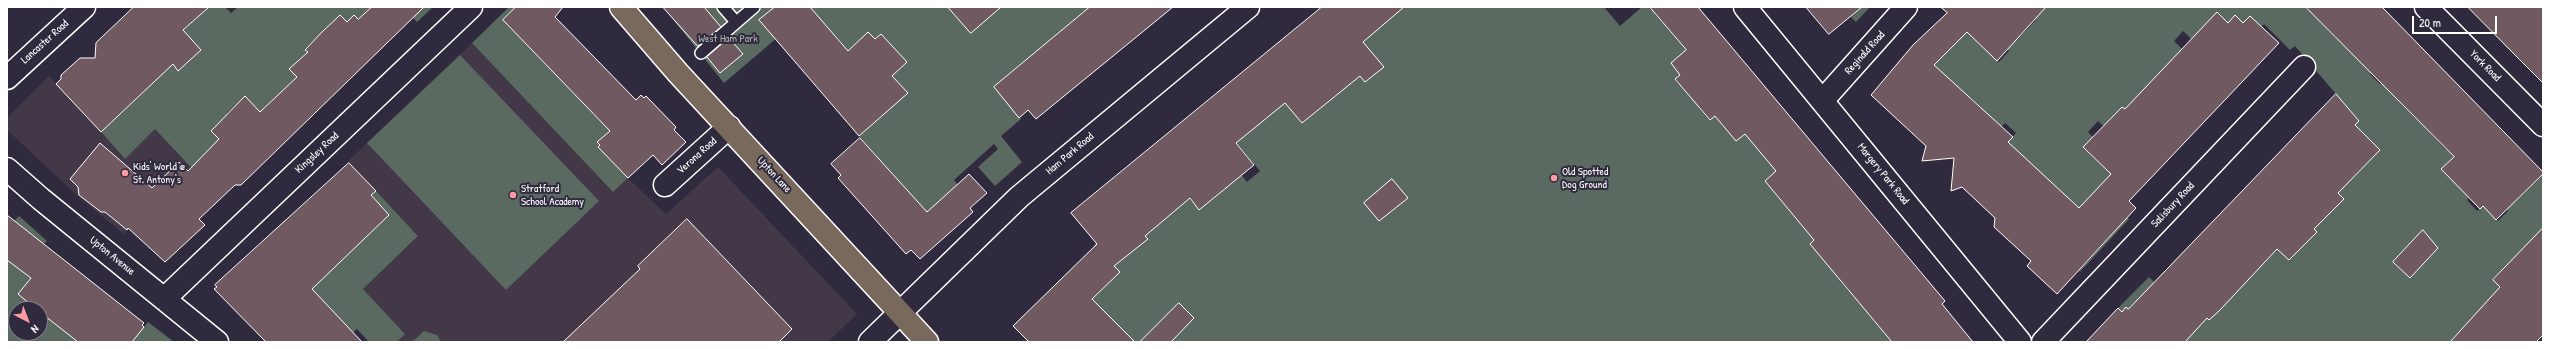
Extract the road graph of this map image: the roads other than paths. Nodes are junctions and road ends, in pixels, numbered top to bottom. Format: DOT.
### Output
graph roads {
  1 [pos="84,7"];
  2 [pos="471,7"];
  3 [pos="621,7"];
  4 [pos="723,7"];
  5 [pos="754,7"];
  6 [pos="1248,7"];
  7 [pos="1745,7"];
  8 [pos="1906,7"];
  9 [pos="2426,7"];
  10 [pos="736,22"];
  11 [pos="701,53"];
  12 [pos="2304,67"];
  13 [pos="7,78"];
  14 [pos="1823,100"];
  15 [pos="2543,125"];
  16 [pos="729,127"];
  17 [pos="7,169"];
  18 [pos="665,185"];
  19 [pos="164,299"];
  20 [pos="901,312"];
  21 [pos="217,342"];
  22 [pos="870,342"];
  23 [pos="927,342"];
  24 [pos="2020,342"];
  25 [pos="2043,342"];
  1 -- 13 [label="street, Lancaster Road"];
  2 -- 19 [label="street, Kingsley Road"];
  3 -- 16 [label="main road, Upton Lane"];
  4 -- 10 [label="lane"];
  5 -- 10 [label="lane"];
  6 -- 20 [label="street, Ham Park Road"];
  7 -- 14 [label="street, Margery Park Road"];
  8 -- 14 [label="street, Reginald Road"];
  9 -- 15 [label="street, York Road"];
  10 -- 11 [label="lane"];
  12 -- 25 [label="street, Salisbury Road"];
  14 -- 24 [label="street, Margery Park Road"];
  16 -- 18 [label="street, Verona Road"];
  16 -- 20 [label="main road, Upton Lane"];
  17 -- 19 [label="street, Upton Avenue"];
  19 -- 21 [label="street, Upton Avenue"];
  20 -- 22 [label="street, Ham Park Road"];
  20 -- 23 [label="main road, Upton Lane"];
}
